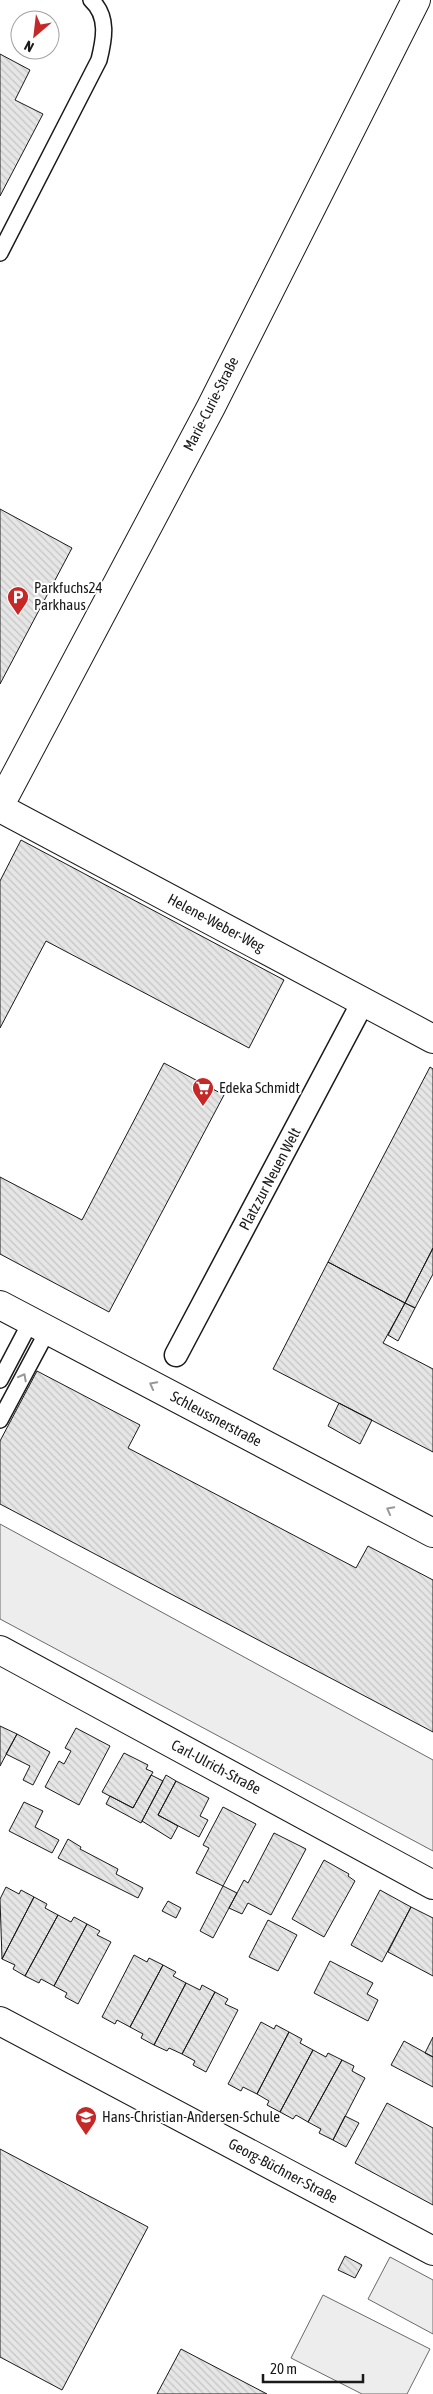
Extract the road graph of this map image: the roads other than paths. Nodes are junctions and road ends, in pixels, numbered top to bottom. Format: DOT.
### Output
graph roads {
  1 [pos="92,0"];
  2 [pos="416,0"];
  3 [pos="0,252"];
  4 [pos="0,806"];
  5 [pos="363,1002"];
  6 [pos="433,1039"];
  7 [pos="0,1305"];
  8 [pos="39,1326"];
  9 [pos="176,1355"];
  10 [pos="0,1380"];
  11 [pos="0,1420"];
  12 [pos="433,1533"];
  13 [pos="0,1650"];
  14 [pos="433,1885"];
  15 [pos="0,2021"];
  16 [pos="433,2251"];
  1 -- 3 [label="lane"];
  2 -- 4 [label="street, Marie-Curie-Straße"];
  4 -- 5 [label="street, Helene-Weber-Weg"];
  5 -- 6 [label="street, Helene-Weber-Weg"];
  5 -- 9 [label="street, Platz zur Neuen Welt"];
  7 -- 8 [label="street, Schleussnerstraße"];
  8 -- 10 [label="lane"];
  11 -- 8 [label="lane, one-way"];
  12 -- 8 [label="street, Schleussnerstraße, one-way"];
  13 -- 14 [label="street, Carl-Ulrich-Straße"];
  15 -- 16 [label="street, Georg-Büchner-Straße"];
}
